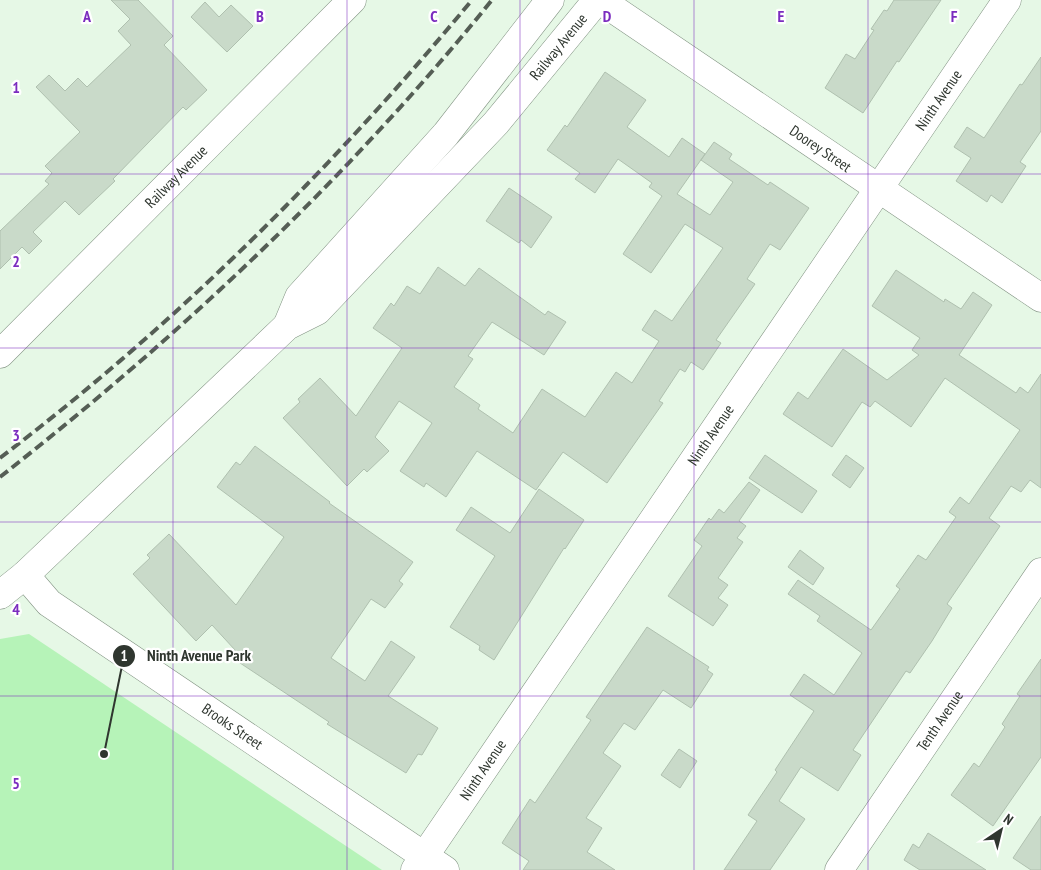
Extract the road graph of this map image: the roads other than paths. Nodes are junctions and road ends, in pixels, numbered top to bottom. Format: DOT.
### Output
graph roads {
  1 [pos="352,0"];
  2 [pos="550,0"];
  3 [pos="599,0"];
  4 [pos="1007,0"];
  5 [pos="879,188"];
  6 [pos="1041,298"];
  7 [pos="287,326"];
  8 [pos="0,354"];
  9 [pos="1041,572"];
  10 [pos="25,575"];
  11 [pos="0,595"];
  12 [pos="428,865"];
  13 [pos="839,870"];
  1 -- 8 [label="street, Railway Avenue"];
  2 -- 7 [label="street, Railway Avenue"];
  3 -- 5 [label="street, Doorey Street"];
  3 -- 7 [label="street, Railway Avenue"];
  4 -- 5 [label="street, Ninth Avenue"];
  5 -- 6 [label="street, Doorey Street"];
  5 -- 12 [label="street, Ninth Avenue"];
  7 -- 10 [label="street, Railway Avenue"];
  9 -- 13 [label="street, Tenth Avenue"];
  10 -- 11 [label="street, Railway Avenue"];
  10 -- 12 [label="street, Brooks Street"];
}
